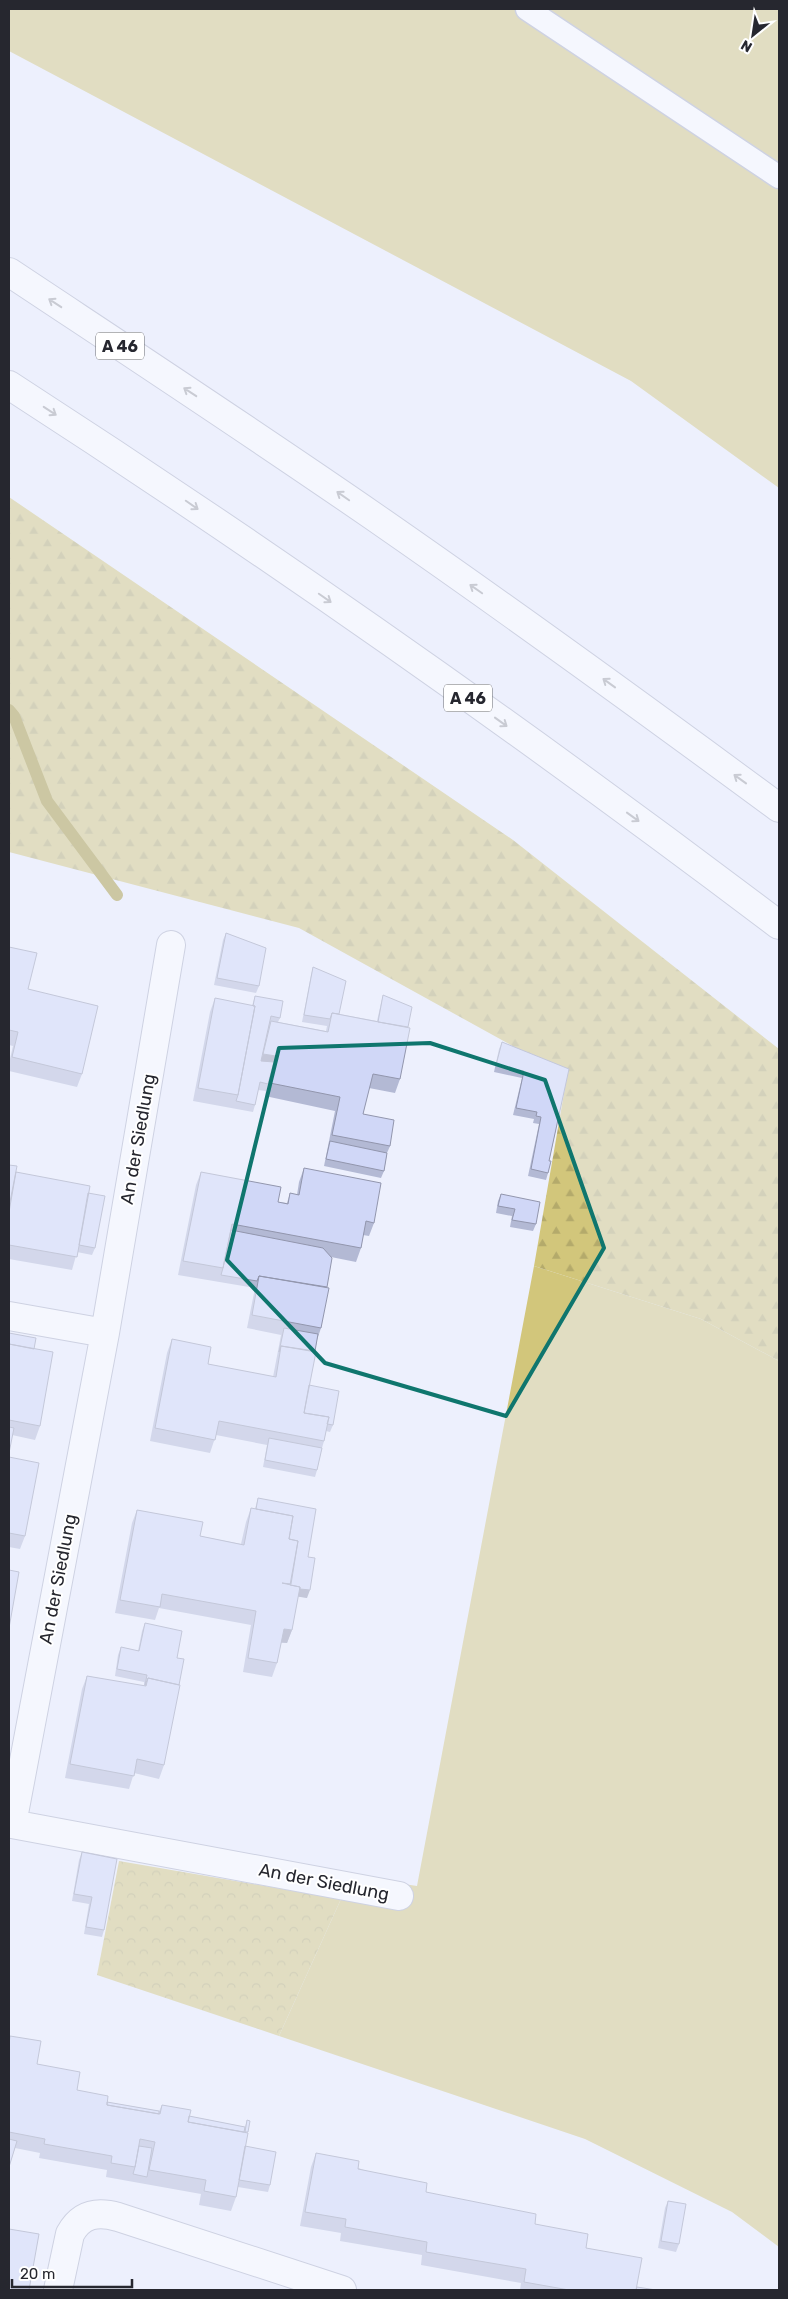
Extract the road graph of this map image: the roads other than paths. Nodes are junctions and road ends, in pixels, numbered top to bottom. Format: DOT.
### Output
graph roads {
  1 [pos="527,9"];
  2 [pos="779,177"];
  3 [pos="9,272"];
  4 [pos="9,385"];
  5 [pos="779,808"];
  6 [pos="779,925"];
  7 [pos="171,945"];
  8 [pos="9,1316"];
  9 [pos="105,1333"];
  10 [pos="10,1824"];
  11 [pos="399,1896"];
  12 [pos="58,2290"];
  13 [pos="342,2290"];
  1 -- 2 [label="lane"];
  5 -- 3 [label="main road, A 46, one-way"];
  4 -- 6 [label="main road, A 46, one-way"];
  7 -- 9 [label="main road, An der Siedlung"];
  8 -- 9 [label="main road"];
  9 -- 10 [label="main road, An der Siedlung"];
  10 -- 11 [label="main road, An der Siedlung"];
  12 -- 13 [label="main road"];
}
